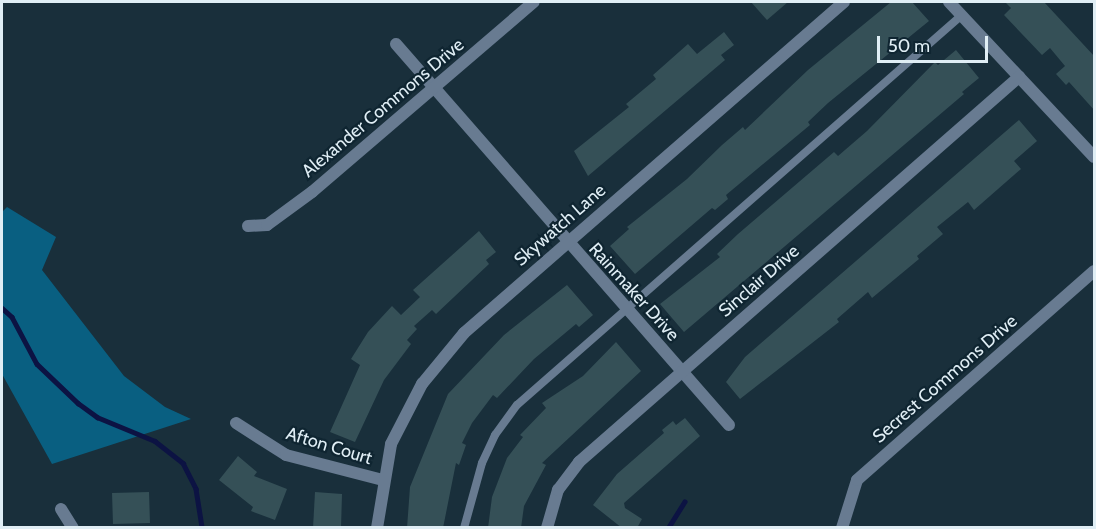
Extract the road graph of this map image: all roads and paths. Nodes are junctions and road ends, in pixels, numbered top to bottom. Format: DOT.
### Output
graph roads {
  1 [pos="534,2"];
  2 [pos="844,2"];
  3 [pos="949,2"];
  4 [pos="962,15"];
  5 [pos="396,44"];
  6 [pos="1019,77"];
  7 [pos="435,87"];
  8 [pos="1095,157"];
  9 [pos="248,226"];
  10 [pos="567,243"];
  11 [pos="1095,271"];
  12 [pos="625,309"];
  13 [pos="682,372"];
  14 [pos="236,423"];
  15 [pos="729,425"];
  16 [pos="383,480"];
  17 [pos="61,509"];
  18 [pos="73,528"];
  19 [pos="377,528"];
  20 [pos="464,528"];
  21 [pos="547,528"];
  22 [pos="842,528"];
  1 -- 7 [label="street, Alexander Commons Drive"];
  2 -- 10 [label="street, Skywatch Lane"];
  3 -- 4 [label="street"];
  4 -- 6 [label="street"];
  4 -- 12 [label="lane"];
  5 -- 7 [label="street, Rainmaker Drive"];
  6 -- 8 [label="street"];
  6 -- 13 [label="street, Sinclair Drive"];
  7 -- 9 [label="street, Alexander Commons Drive"];
  7 -- 10 [label="street, Rainmaker Drive"];
  10 -- 12 [label="street, Rainmaker Drive"];
  10 -- 16 [label="street, Skywatch Lane"];
  11 -- 22 [label="street, Secrest Commons Drive"];
  12 -- 13 [label="street, Rainmaker Drive"];
  12 -- 20 [label="lane"];
  13 -- 15 [label="street, Rainmaker Drive"];
  13 -- 21 [label="street, Sinclair Drive"];
  14 -- 16 [label="street, Afton Court"];
  16 -- 19 [label="street, Skywatch Lane"];
  17 -- 18 [label="street"];
}
